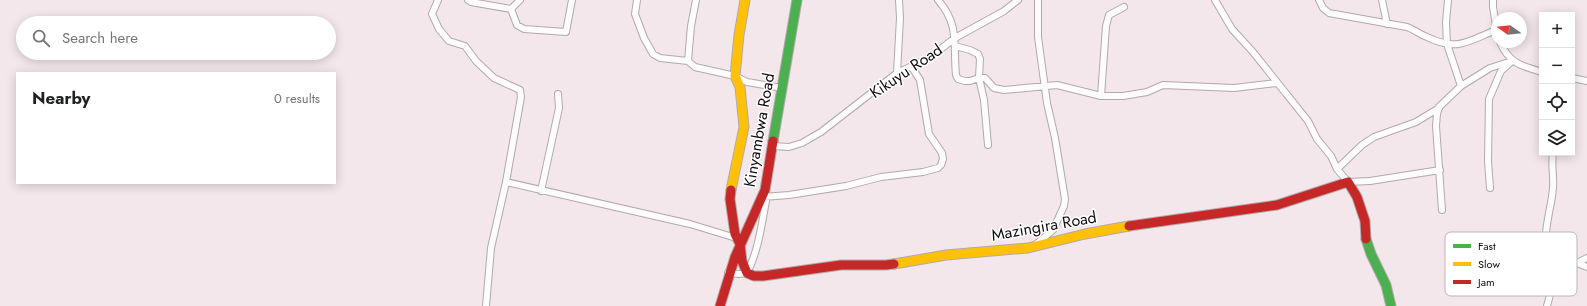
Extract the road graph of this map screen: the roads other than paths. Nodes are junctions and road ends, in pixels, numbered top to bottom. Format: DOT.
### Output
graph roads {
  1 [pos="438,0"];
  2 [pos="468,0"];
  3 [pos="520,0"];
  4 [pos="572,0"];
  5 [pos="637,0"];
  6 [pos="696,0"];
  7 [pos="745,0"];
  8 [pos="797,0"];
  9 [pos="899,0"];
  10 [pos="938,0"];
  11 [pos="1018,0"];
  12 [pos="1038,0"];
  13 [pos="1215,0"];
  14 [pos="1319,0"];
  15 [pos="1382,0"];
  16 [pos="1448,0"];
  17 [pos="1494,0"];
  18 [pos="1124,7"];
  19 [pos="511,9"];
  20 [pos="1494,12"];
  21 [pos="1387,24"];
  22 [pos="1491,34"];
  23 [pos="955,38"];
  24 [pos="1447,44"];
  25 [pos="955,46"];
  26 [pos="1503,48"];
  27 [pos="1512,61"];
  28 [pos="688,62"];
  29 [pos="912,66"];
  30 [pos="1539,71"];
  31 [pos="898,73"];
  32 [pos="735,76"];
  33 [pos="979,78"];
  34 [pos="1575,79"];
  35 [pos="1587,81"];
  36 [pos="1277,83"];
  37 [pos="1045,86"];
  38 [pos="1461,86"];
  39 [pos="782,88"];
  40 [pos="558,94"];
  41 [pos="1101,96"];
  42 [pos="1439,107"];
  43 [pos="988,144"];
  44 [pos="773,146"];
  45 [pos="1553,156"];
  46 [pos="1338,169"];
  47 [pos="1440,170"];
  48 [pos="506,182"];
  49 [pos="1348,182"];
  50 [pos="1490,188"];
  51 [pos="542,191"];
  52 [pos="765,196"];
  53 [pos="1442,210"];
  54 [pos="1546,232"];
  55 [pos="738,241"];
  56 [pos="1035,245"];
  57 [pos="1587,258"];
  58 [pos="1577,263"];
  59 [pos="1587,267"];
  60 [pos="728,273"];
  61 [pos="747,273"];
  62 [pos="1550,296"];
  63 [pos="486,306"];
  64 [pos="720,306"];
  65 [pos="1391,306"];
  66 [pos="1547,306"];
  1 -- 48 [label="street"];
  2 -- 19 [label="street"];
  3 -- 19 [label="street"];
  4 -- 19 [label="street"];
  5 -- 28 [label="street"];
  6 -- 28 [label="street"];
  7 -- 32 [label="street"];
  8 -- 39 [label="street, Kinyambwa Road"];
  9 -- 31 [label="street"];
  10 -- 23 [label="street"];
  11 -- 23 [label="street, Kikuyu Road"];
  12 -- 37 [label="street"];
  13 -- 36 [label="street"];
  14 -- 21 [label="street"];
  15 -- 21 [label="street"];
  16 -- 24 [label="street"];
  17 -- 20 [label="street"];
  18 -- 41 [label="street"];
  21 -- 24 [label="street"];
  22 -- 24 [label="street"];
  23 -- 25 [label="street"];
  23 -- 29 [label="street, Kikuyu Road"];
  24 -- 38 [label="street"];
  25 -- 33 [label="street"];
  25 -- 33 [label="street"];
  26 -- 27 [label="street"];
  27 -- 30 [label="street"];
  27 -- 38 [label="street"];
  27 -- 50 [label="street"];
  28 -- 32 [label="street"];
  29 -- 31 [label="street, Kikuyu Road"];
  29 -- 52 [label="street"];
  31 -- 44 [label="street, Kikuyu Road"];
  32 -- 39 [label="street"];
  32 -- 55 [label="street"];
  33 -- 37 [label="street"];
  33 -- 43 [label="street"];
  34 -- 35 [label="street"];
  36 -- 41 [label="street"];
  36 -- 46 [label="street"];
  37 -- 41 [label="street"];
  37 -- 56 [label="street"];
  38 -- 42 [label="street"];
  39 -- 44 [label="street, Kinyambwa Road"];
  40 -- 51 [label="street"];
  42 -- 46 [label="street"];
  42 -- 47 [label="street"];
  44 -- 52 [label="street, Kinyambwa Road"];
  45 -- 54 [label="street"];
  46 -- 49 [label="street"];
  47 -- 49 [label="street"];
  47 -- 53 [label="street"];
  48 -- 51 [label="street"];
  48 -- 63 [label="street"];
  49 -- 56 [label="street, Mazingira Road"];
  49 -- 65 [label="street"];
  51 -- 55 [label="street"];
  52 -- 55 [label="street, Kinyambwa Road"];
  52 -- 61 [label="street"];
  55 -- 60 [label="street, Kinyambwa Road"];
  55 -- 61 [label="street"];
  56 -- 61 [label="street, Mazingira Road"];
  57 -- 58 [label="street"];
  58 -- 59 [label="street"];
  60 -- 61 [label="street"];
  60 -- 64 [label="street, Kinyambwa Road"];
  62 -- 66 [label="street"];
}
